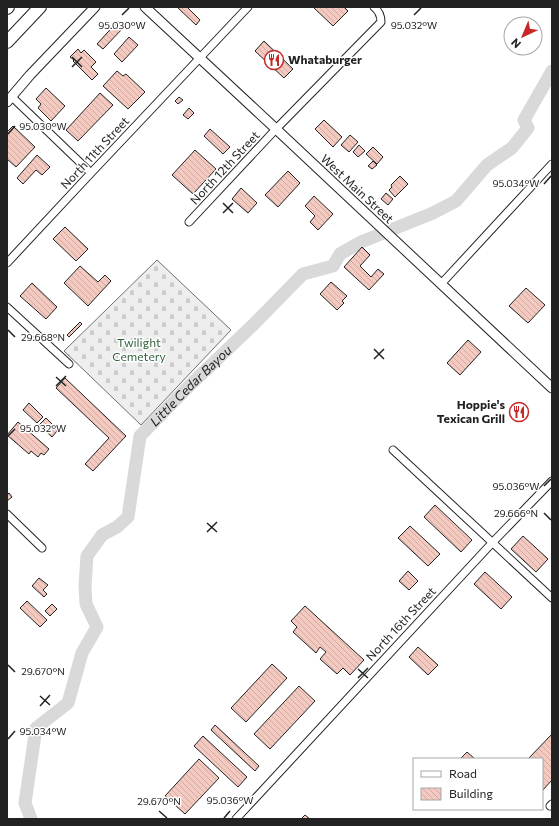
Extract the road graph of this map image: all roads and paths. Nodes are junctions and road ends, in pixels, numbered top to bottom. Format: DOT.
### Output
graph roads {
  1 [pos="40,7"];
  2 [pos="96,7"];
  3 [pos="145,7"];
  4 [pos="248,7"];
  5 [pos="374,7"];
  6 [pos="88,11"];
  7 [pos="7,42"];
  8 [pos="200,58"];
  9 [pos="9,99"];
  10 [pos="276,129"];
  11 [pos="552,164"];
  12 [pos="91,173"];
  13 [pos="189,222"];
  14 [pos="7,263"];
  15 [pos="441,284"];
  16 [pos="7,307"];
  17 [pos="69,364"];
  18 [pos="552,388"];
  19 [pos="393,450"];
  20 [pos="552,481"];
  21 [pos="7,514"];
  22 [pos="492,543"];
  23 [pos="42,548"];
  24 [pos="552,598"];
  25 [pos="236,819"];
  1 -- 7 [label="highway"];
  2 -- 6 [label="main road"];
  3 -- 8 [label="main road, West Main Street"];
  4 -- 8 [label="street, North 11th Street"];
  5 -- 10 [label="street, North 12th Street"];
  6 -- 9 [label="main road"];
  8 -- 10 [label="main road, West Main Street"];
  8 -- 12 [label="street, North 11th Street"];
  9 -- 12 [label="street"];
  10 -- 13 [label="street, North 12th Street"];
  10 -- 15 [label="main road, West Main Street"];
  11 -- 15 [label="street"];
  12 -- 14 [label="street, North 11th Street"];
  15 -- 18 [label="main road, West Main Street"];
  16 -- 17 [label="street"];
  19 -- 22 [label="street"];
  20 -- 22 [label="street, North 16th Street"];
  21 -- 23 [label="street"];
  22 -- 24 [label="street"];
  22 -- 25 [label="street, North 16th Street"];
}
